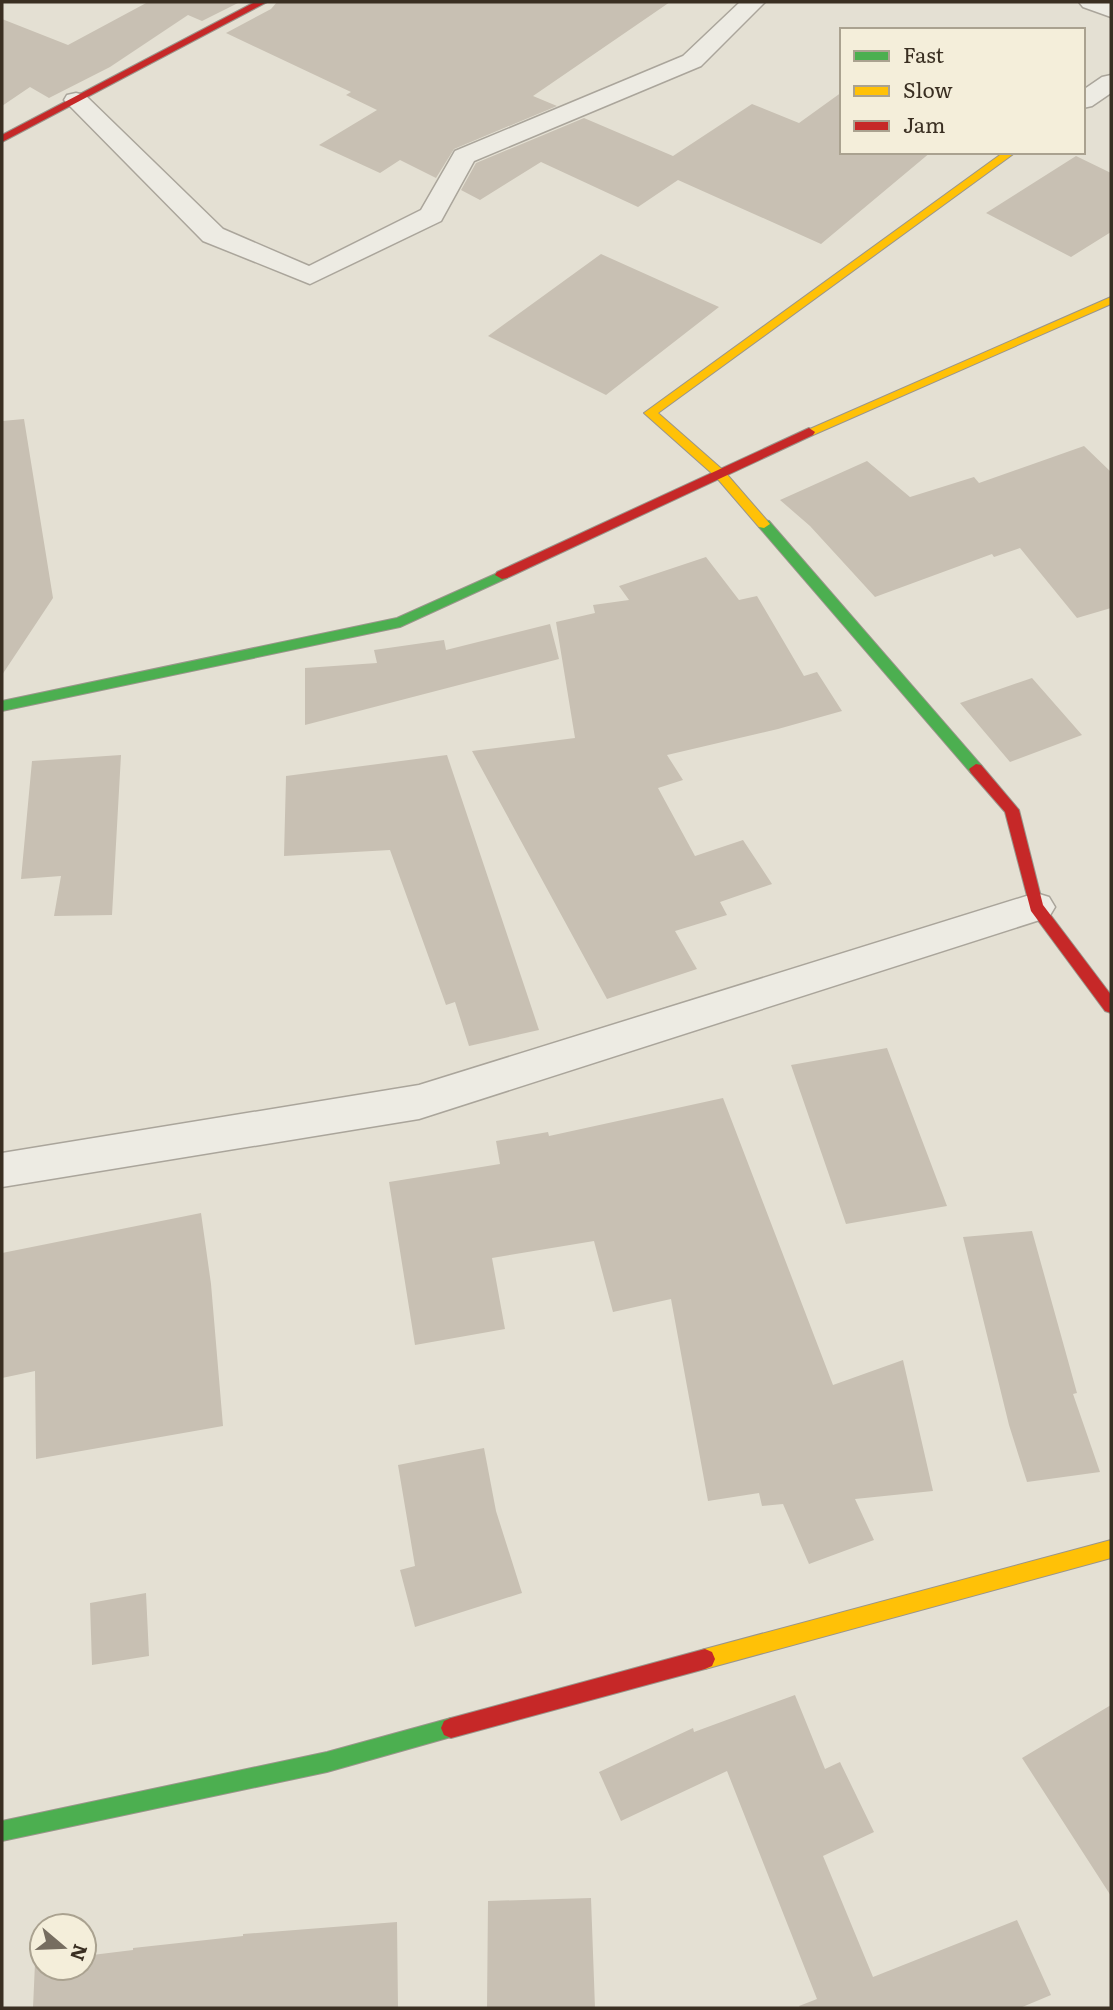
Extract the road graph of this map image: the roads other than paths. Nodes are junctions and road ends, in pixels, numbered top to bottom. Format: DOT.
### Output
graph roads {
  1 [pos="262,2"];
  2 [pos="753,2"];
  3 [pos="1091,2"];
  4 [pos="1111,10"];
  5 [pos="1111,82"];
  6 [pos="76,100"];
  7 [pos="1085,100"];
  8 [pos="2,139"];
  9 [pos="1008,154"];
  10 [pos="1111,300"];
  11 [pos="720,474"];
  12 [pos="2,706"];
  13 [pos="1036,908"];
  14 [pos="1111,1007"];
  15 [pos="2,1170"];
  16 [pos="1111,1549"];
  17 [pos="2,1831"];
  1 -- 6 [label="street"];
  2 -- 6 [label="street"];
  3 -- 4 [label="street"];
  5 -- 7 [label="street"];
  6 -- 8 [label="street"];
  9 -- 11 [label="street"];
  10 -- 11 [label="street"];
  11 -- 12 [label="street"];
  11 -- 13 [label="street"];
  13 -- 14 [label="street"];
  13 -- 15 [label="street"];
  16 -- 17 [label="street"];
}
